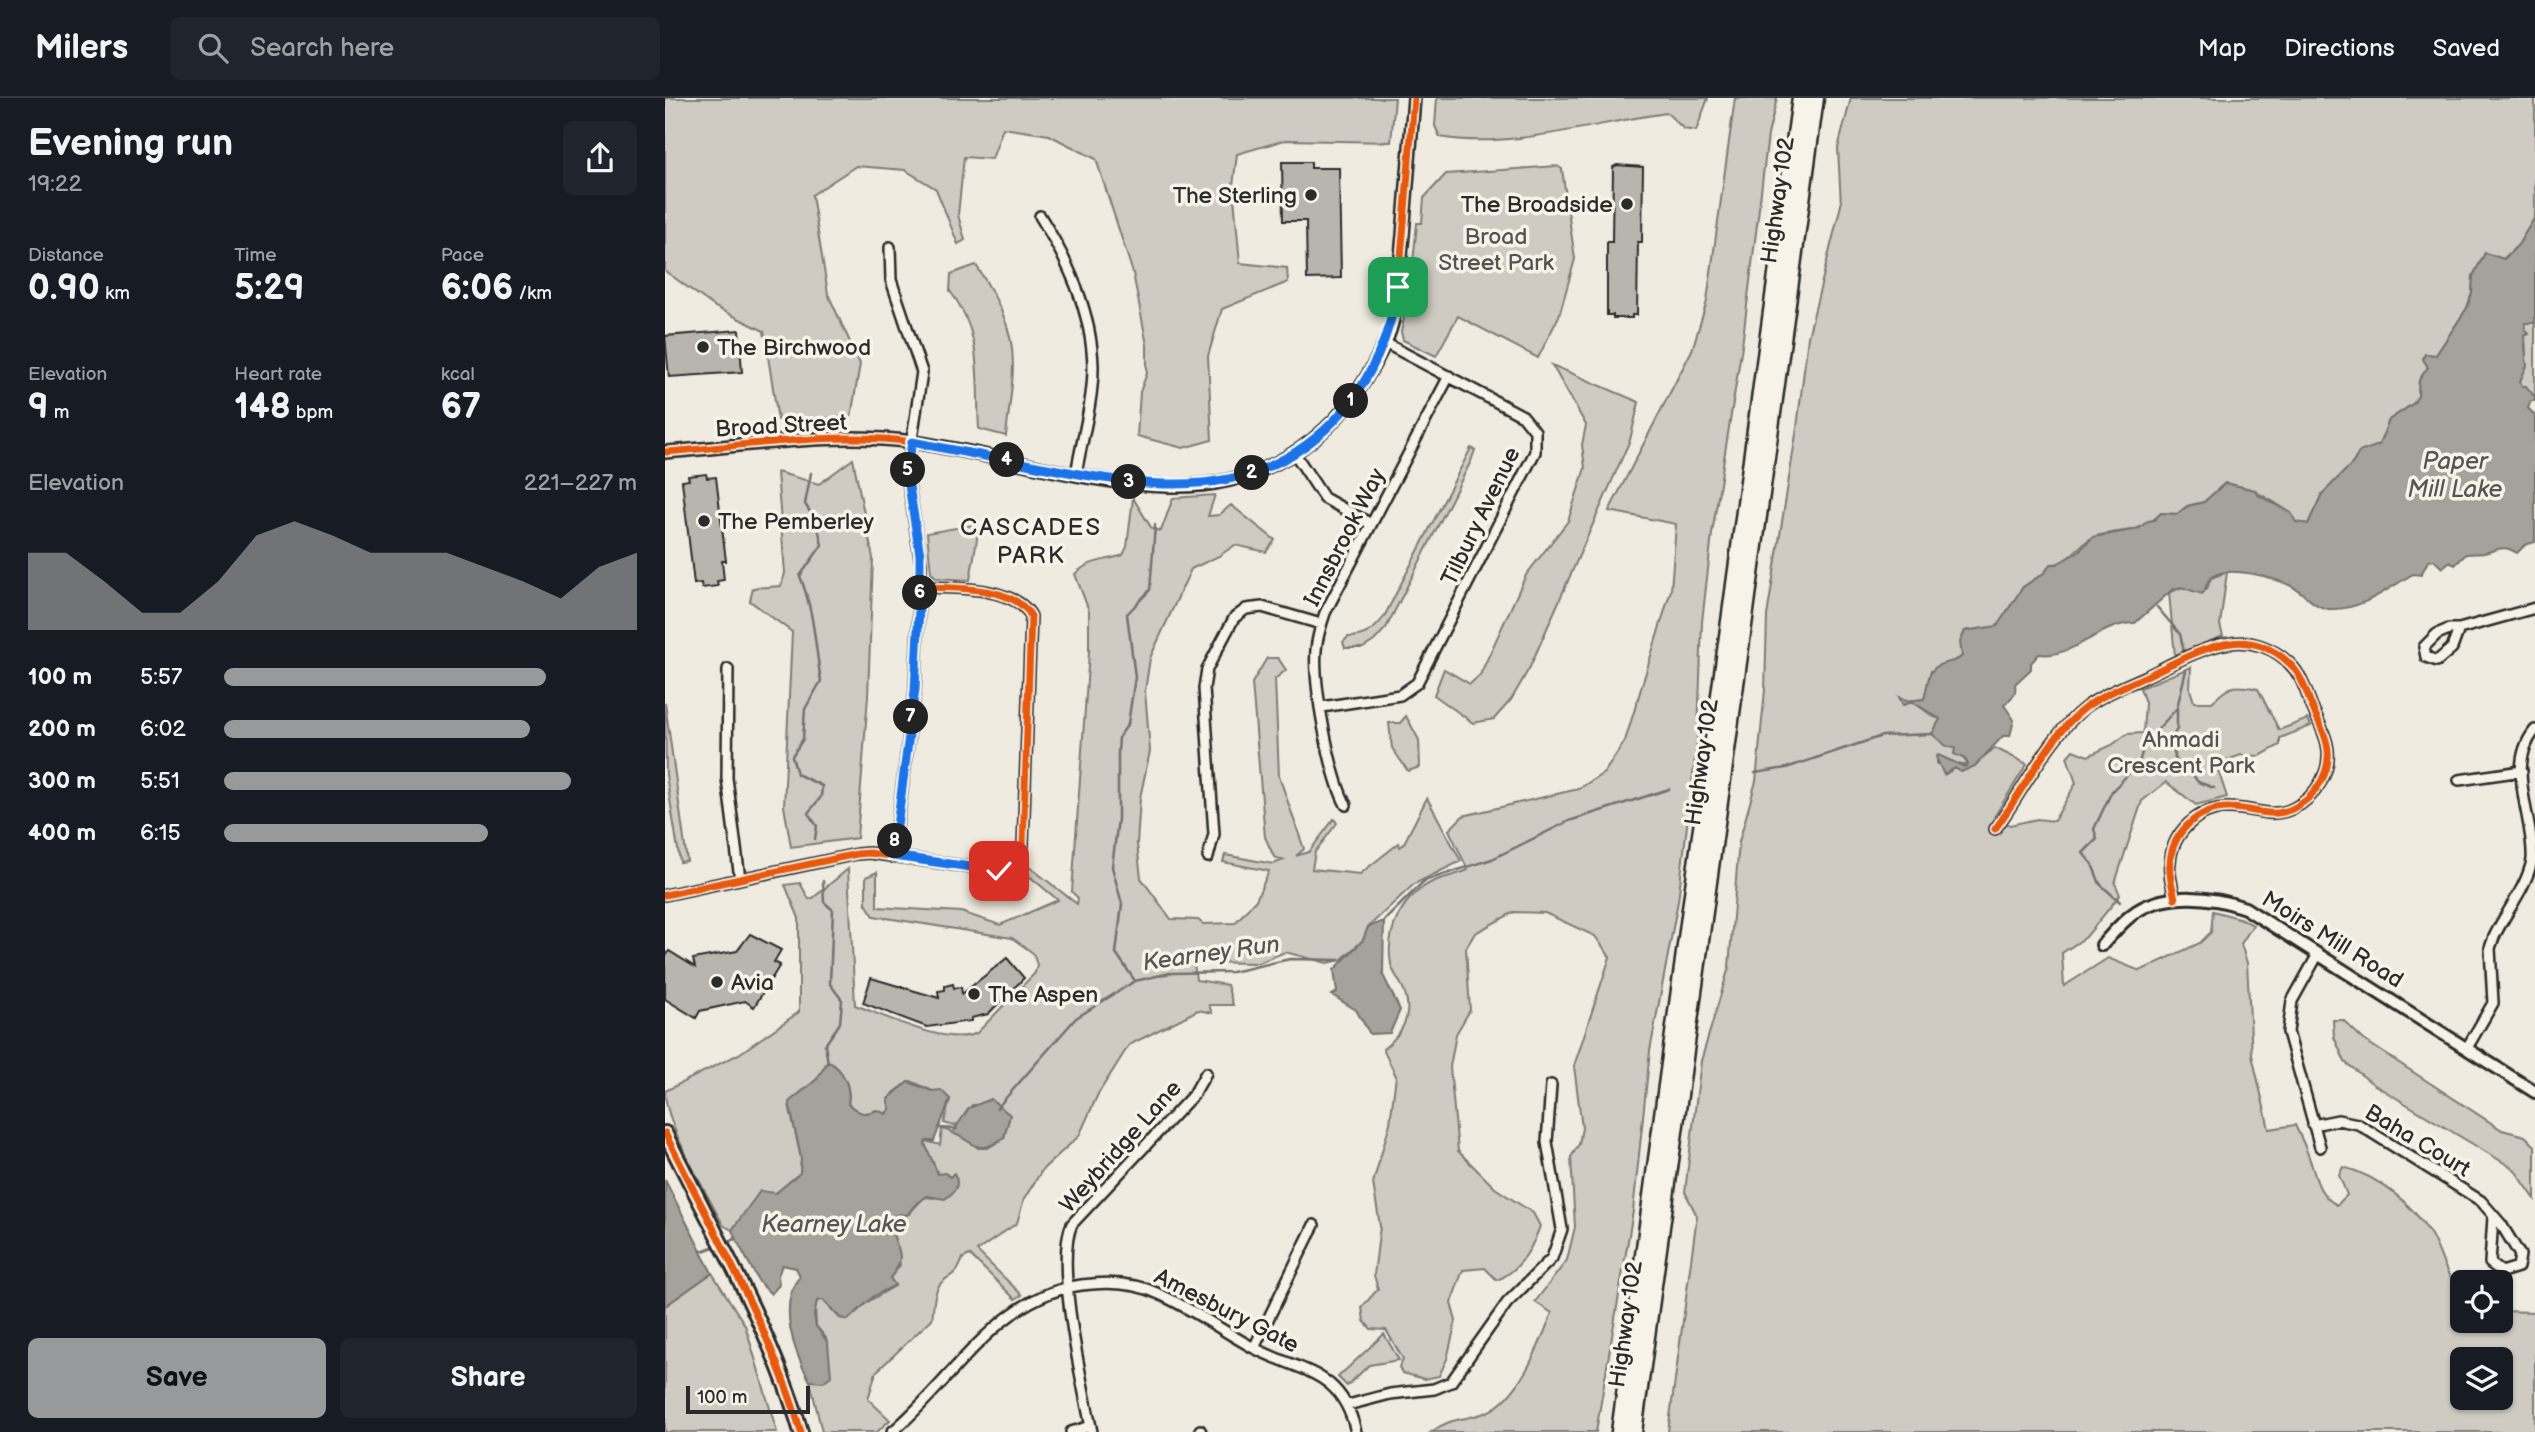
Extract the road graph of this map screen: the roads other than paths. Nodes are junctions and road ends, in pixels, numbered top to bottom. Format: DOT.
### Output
graph roads {
  1 [pos="1414,98"];
  2 [pos="1801,98"];
  3 [pos="1815,98"];
  4 [pos="1040,216"];
  5 [pos="890,247"];
  6 [pos="1385,343"];
  7 [pos="1449,376"];
  8 [pos="912,442"];
  9 [pos="665,452"];
  10 [pos="1295,454"];
  11 [pos="1076,474"];
  12 [pos="1371,524"];
  13 [pos="920,587"];
  14 [pos="2535,608"];
  15 [pos="1321,624"];
  16 [pos="2459,629"];
  17 [pos="728,669"];
  18 [pos="1322,707"];
  19 [pos="2535,730"];
  20 [pos="2522,771"];
  21 [pos="2459,780"];
  22 [pos="1346,805"];
  23 [pos="1995,830"];
  24 [pos="893,856"];
  25 [pos="1208,857"];
  26 [pos="740,879"];
  27 [pos="665,895"];
  28 [pos="2175,899"];
  29 [pos="2102,945"];
  30 [pos="2317,956"];
  31 [pos="2467,1048"];
  32 [pos="1206,1073"];
  33 [pos="1551,1085"];
  34 [pos="2535,1092"];
  35 [pos="2313,1125"];
  36 [pos="665,1133"];
  37 [pos="2320,1147"];
  38 [pos="2493,1217"];
  39 [pos="1314,1225"];
  40 [pos="1069,1287"];
  41 [pos="1254,1348"];
  42 [pos="1347,1405"];
  43 [pos="1092,1429"];
  44 [pos="801,1432"];
  45 [pos="892,1432"];
  46 [pos="1071,1432"];
  47 [pos="1356,1432"];
  48 [pos="1620,1432"];
  49 [pos="1633,1432"];
  1 -- 6 [label="street, Broad Street"];
  2 -- 48 [label="highway, Highway 102"];
  3 -- 49 [label="highway, Highway 102"];
  4 -- 11 [label="street"];
  5 -- 8 [label="street"];
  6 -- 7 [label="street, Tilbury Avenue"];
  6 -- 10 [label="street, Broad Street"];
  7 -- 12 [label="street, Innsbrook Way"];
  7 -- 18 [label="street, Tilbury Avenue"];
  8 -- 9 [label="street, Broad Street"];
  8 -- 11 [label="street, Broad Street"];
  8 -- 13 [label="street"];
  10 -- 11 [label="street, Broad Street"];
  10 -- 12 [label="street"];
  12 -- 15 [label="street, Innsbrook Way"];
  13 -- 24 [label="street"];
  13 -- 24 [label="street"];
  14 -- 16 [label="street"];
  15 -- 18 [label="street, Innsbrook Way"];
  15 -- 25 [label="street"];
  17 -- 26 [label="street"];
  18 -- 22 [label="street, Innsbrook Way"];
  19 -- 20 [label="street"];
  20 -- 21 [label="street"];
  20 -- 31 [label="street"];
  23 -- 28 [label="street"];
  24 -- 26 [label="street"];
  26 -- 27 [label="street"];
  28 -- 29 [label="street, Moirs Mill Road"];
  28 -- 30 [label="street, Moirs Mill Road"];
  30 -- 31 [label="street, Moirs Mill Road"];
  30 -- 35 [label="street"];
  31 -- 34 [label="street, Moirs Mill Road"];
  32 -- 40 [label="street, Weybridge Lane"];
  33 -- 42 [label="street"];
  35 -- 37 [label="street"];
  35 -- 38 [label="street, Baha Court"];
  36 -- 44 [label="main road"];
  38 -- 38 [label="street, Baha Court"];
  39 -- 41 [label="street"];
  40 -- 41 [label="street, Amesbury Gate"];
  40 -- 43 [label="street, Weybridge Lane"];
  40 -- 45 [label="street, Amesbury Gate"];
  41 -- 42 [label="street, Amesbury Gate"];
  42 -- 47 [label="street, Amesbury Gate"];
  43 -- 46 [label="street"];
}
